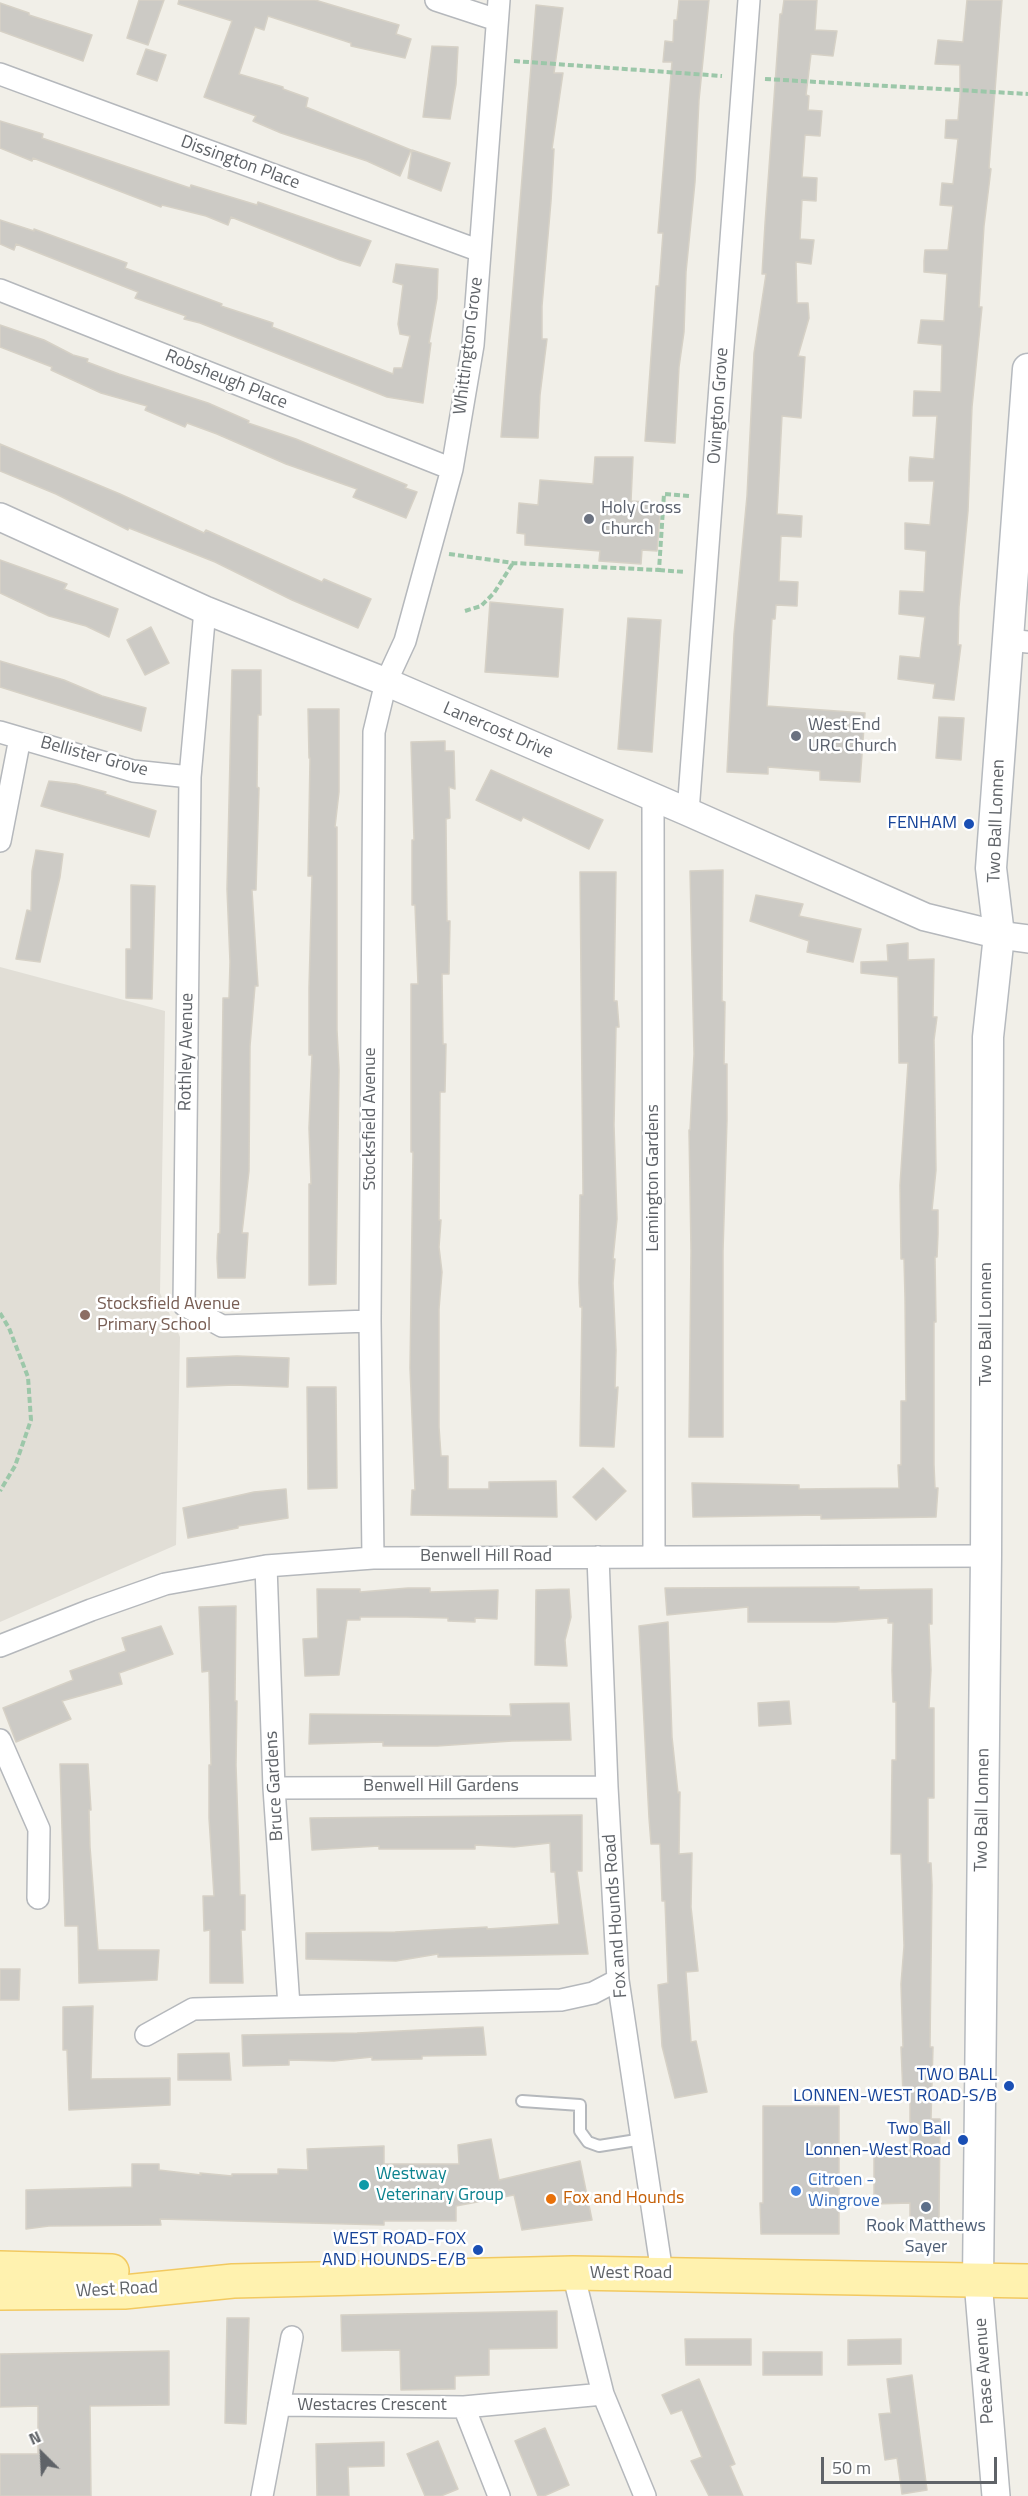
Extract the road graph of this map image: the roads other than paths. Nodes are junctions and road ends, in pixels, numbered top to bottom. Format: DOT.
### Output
graph roads {
  1 [pos="436,0"];
  2 [pos="749,0"];
  3 [pos="498,10"];
  4 [pos="0,75"];
  5 [pos="480,251"];
  6 [pos="0,290"];
  7 [pos="1028,369"];
  8 [pos="452,469"];
  9 [pos="0,517"];
  10 [pos="205,610"];
  11 [pos="1018,641"];
  12 [pos="386,682"];
  13 [pos="10,735"];
  14 [pos="190,777"];
  15 [pos="653,798"];
  16 [pos="688,812"];
  17 [pos="0,841"];
  18 [pos="1013,937"];
  19 [pos="370,1322"];
  20 [pos="986,1556"];
  21 [pos="598,1557"];
  22 [pos="654,1557"];
  23 [pos="373,1558"];
  24 [pos="266,1566"];
  25 [pos="0,1646"];
  26 [pos="0,1740"];
  27 [pos="607,1787"];
  28 [pos="274,1788"];
  29 [pos="38,1898"];
  30 [pos="618,1980"];
  31 [pos="289,2006"];
  32 [pos="146,2035"];
  33 [pos="522,2101"];
  34 [pos="643,2139"];
  35 [pos="0,2268"];
  36 [pos="573,2273"];
  37 [pos="662,2273"];
  38 [pos="233,2281"];
  39 [pos="978,2281"];
  40 [pos="1028,2281"];
  41 [pos="0,2294"];
  42 [pos="292,2337"];
  43 [pos="603,2394"];
  44 [pos="279,2405"];
  45 [pos="464,2407"];
  46 [pos="262,2496"];
  47 [pos="499,2496"];
  48 [pos="645,2496"];
  49 [pos="996,2496"];
  1 -- 3 [label="street"];
  2 -- 16 [label="street, Ovington Grove"];
  3 -- 5 [label="street, Whittington Grove"];
  4 -- 5 [label="street, Dissington Place"];
  5 -- 8 [label="street, Whittington Grove"];
  6 -- 8 [label="street, Robsheugh Place"];
  7 -- 11 [label="main road, Two Ball Lonnen"];
  8 -- 12 [label="street, Whittington Grove"];
  9 -- 10 [label="street, Lanercost Drive"];
  10 -- 12 [label="street, Lanercost Drive"];
  10 -- 14 [label="street, Rothley Avenue"];
  11 -- 18 [label="main road, Two Ball Lonnen"];
  12 -- 15 [label="street, Lanercost Drive"];
  12 -- 19 [label="street, Stocksfield Avenue"];
  13 -- 14 [label="street, Bellister Grove"];
  13 -- 17 [label="street"];
  14 -- 19 [label="street, Rothley Avenue"];
  15 -- 16 [label="street, Lanercost Drive"];
  15 -- 22 [label="street, Lemington Gardens"];
  16 -- 18 [label="street, Lanercost Drive"];
  18 -- 20 [label="main road, Two Ball Lonnen"];
  19 -- 23 [label="street, Stocksfield Avenue"];
  20 -- 22 [label="street, Benwell Hill Road"];
  20 -- 39 [label="main road, Two Ball Lonnen"];
  21 -- 22 [label="street, Benwell Hill Road"];
  21 -- 23 [label="street, Benwell Hill Road"];
  21 -- 27 [label="street, Fox and Hounds Road"];
  23 -- 24 [label="street, Benwell Hill Road"];
  24 -- 25 [label="street, Benwell Hill Road"];
  24 -- 28 [label="street, Bruce Gardens"];
  26 -- 29 [label="street"];
  27 -- 28 [label="street, Benwell Hill Gardens"];
  27 -- 30 [label="street, Fox and Hounds Road"];
  28 -- 31 [label="street, Bruce Gardens"];
  30 -- 31 [label="street"];
  30 -- 34 [label="street, Fox and Hounds Road"];
  31 -- 32 [label="street"];
  33 -- 34 [label="lane"];
  34 -- 37 [label="street, Fox and Hounds Road"];
  35 -- 38 [label="main road, West Road"];
  36 -- 37 [label="main road, West Road"];
  36 -- 38 [label="main road, West Road"];
  36 -- 43 [label="street"];
  37 -- 39 [label="main road, West Road"];
  38 -- 41 [label="main road, West Road"];
  39 -- 40 [label="main road, West Road"];
  39 -- 49 [label="street, Pease Avenue"];
  42 -- 44 [label="street, Westacres Crescent"];
  43 -- 45 [label="street, Westacres Crescent"];
  43 -- 48 [label="street"];
  44 -- 45 [label="street, Westacres Crescent"];
  44 -- 46 [label="street, Westacres Crescent"];
  45 -- 47 [label="street, Westacres Crescent"];
}
